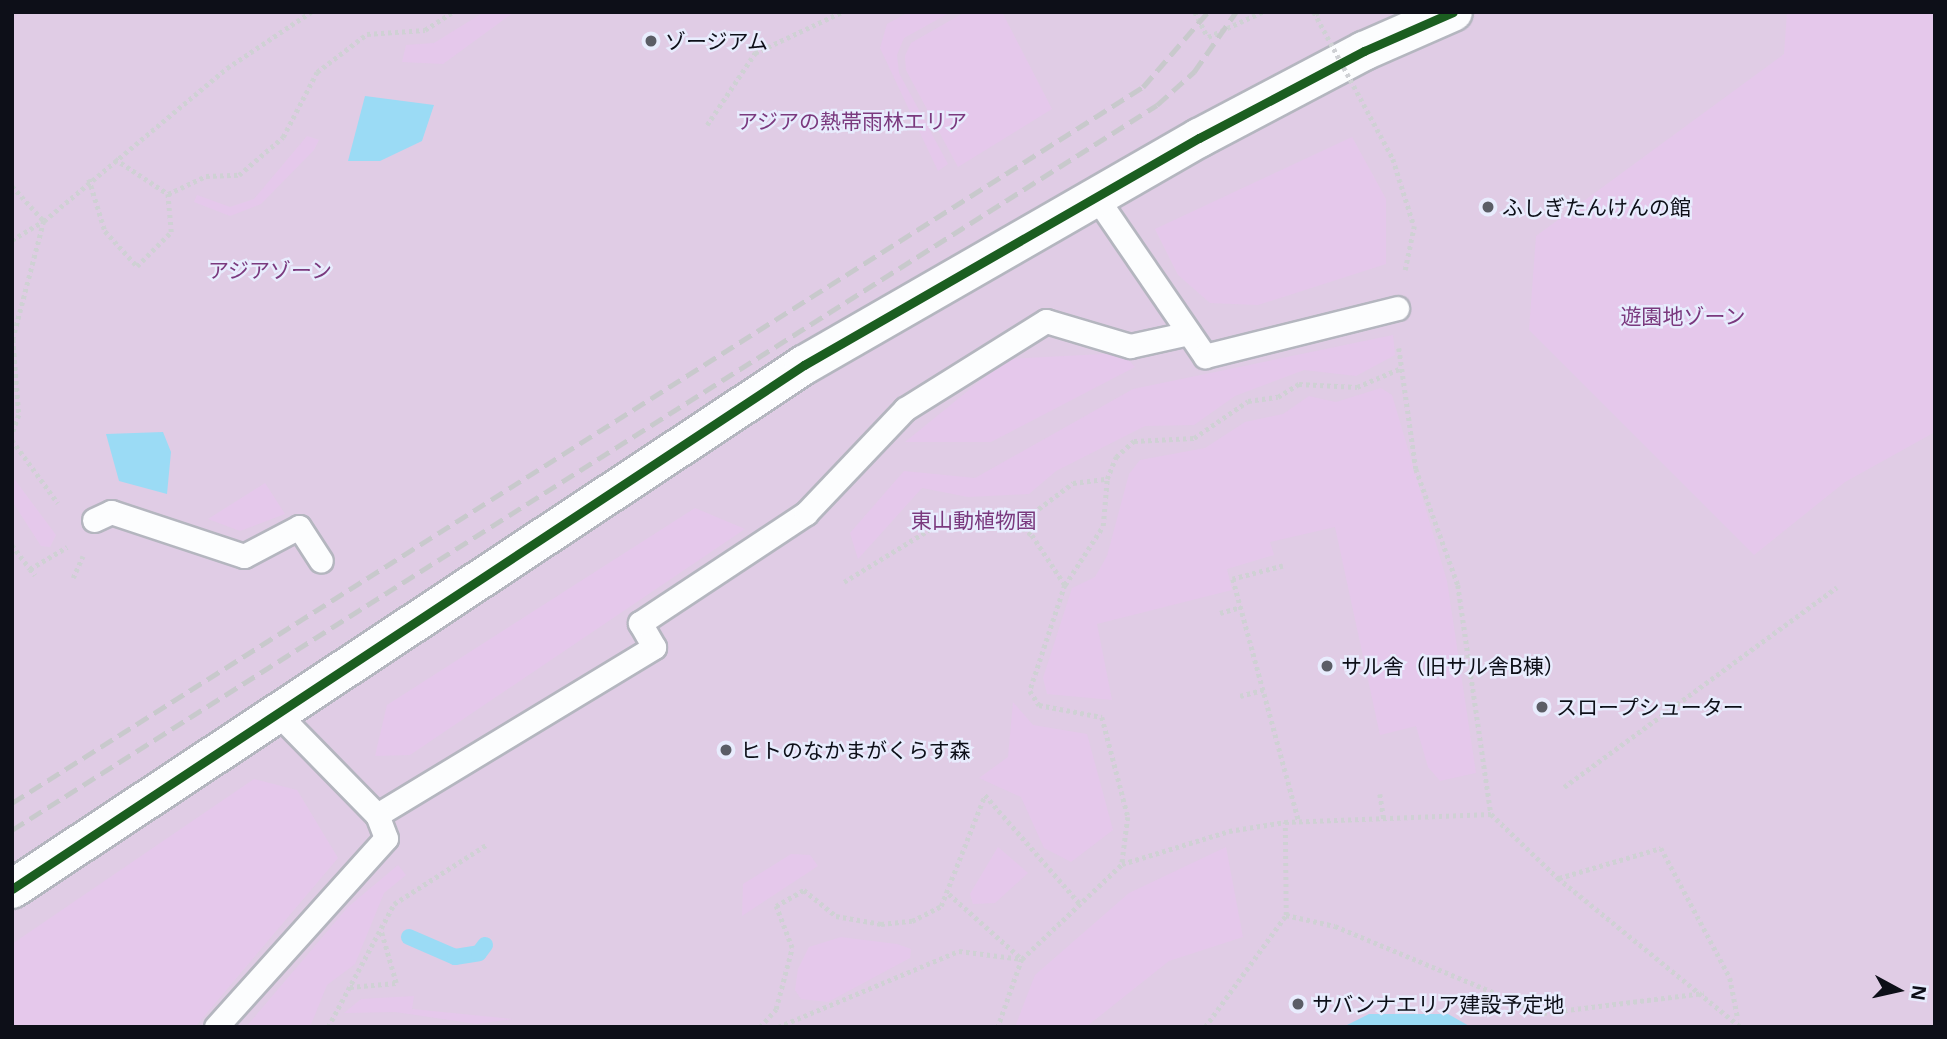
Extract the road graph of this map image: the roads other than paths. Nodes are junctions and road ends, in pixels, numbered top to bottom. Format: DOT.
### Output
graph roads {
  1 [pos="1453,12"];
  2 [pos="1096,197"];
  3 [pos="1397,308"];
  4 [pos="1189,332"];
  5 [pos="94,520"];
  6 [pos="321,561"];
  7 [pos="278,715"];
  8 [pos="377,816"];
  9 [pos="12,889"];
  10 [pos="216,1027"];
  1 -- 2 [label="street"];
  2 -- 4 [label="lane"];
  2 -- 7 [label="street"];
  3 -- 4 [label="lane"];
  4 -- 8 [label="lane"];
  5 -- 6 [label="lane"];
  7 -- 8 [label="lane"];
  7 -- 9 [label="street"];
  8 -- 10 [label="lane"];
}
